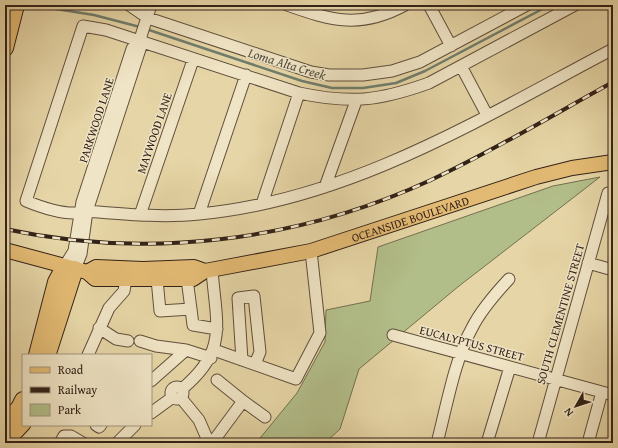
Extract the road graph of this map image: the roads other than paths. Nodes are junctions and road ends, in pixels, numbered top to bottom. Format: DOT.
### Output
graph roads {
  1 [pos="16,5"];
  2 [pos="151,5"];
  3 [pos="288,5"];
  4 [pos="405,5"];
  5 [pos="429,5"];
  6 [pos="527,5"];
  7 [pos="575,5"];
  8 [pos="129,6"];
  9 [pos="146,21"];
  10 [pos="140,40"];
  11 [pos="451,46"];
  12 [pos="5,48"];
  13 [pos="613,49"];
  14 [pos="193,60"];
  15 [pos="461,66"];
  16 [pos="246,75"];
  17 [pos="299,92"];
  18 [pos="356,101"];
  19 [pos="487,115"];
  20 [pos="613,162"];
  21 [pos="325,187"];
  22 [pos="608,193"];
  23 [pos="262,204"];
  24 [pos="83,213"];
  25 [pos="199,214"];
  26 [pos="140,215"];
  27 [pos="5,250"];
  28 [pos="311,251"];
  29 [pos="588,263"];
  30 [pos="75,269"];
  31 [pos="613,270"];
  32 [pos="208,271"];
  33 [pos="126,279"];
  34 [pos="187,279"];
  35 [pos="509,279"];
  36 [pos="157,280"];
  37 [pos="191,309"];
  38 [pos="99,328"];
  39 [pos="217,329"];
  40 [pos="393,335"];
  41 [pos="128,340"];
  42 [pos="140,341"];
  43 [pos="186,350"];
  44 [pos="37,354"];
  45 [pos="47,354"];
  46 [pos="88,354"];
  47 [pos="212,354"];
  48 [pos="461,354"];
  49 [pos="242,360"];
  50 [pos="255,364"];
  51 [pos="510,367"];
  52 [pos="152,380"];
  53 [pos="217,380"];
  54 [pos="556,380"];
  55 [pos="602,392"];
  56 [pos="179,394"];
  57 [pos="613,395"];
  58 [pos="243,401"];
  59 [pos="22,403"];
  60 [pos="152,412"];
  61 [pos="266,417"];
  62 [pos="5,422"];
  63 [pos="22,424"];
  64 [pos="134,426"];
  65 [pos="5,442"];
  66 [pos="60,443"];
  67 [pos="83,443"];
  68 [pos="117,443"];
  69 [pos="211,443"];
  70 [pos="437,443"];
  71 [pos="487,443"];
  72 [pos="538,443"];
  73 [pos="588,443"];
  1 -- 12 [label="highway"];
  2 -- 9 [label="street, PARKWOOD LANE"];
  3 -- 4 [label="street"];
  5 -- 11 [label="street"];
  6 -- 11 [label="street"];
  7 -- 15 [label="street"];
  8 -- 9 [label="street"];
  9 -- 10 [label="street, PARKWOOD LANE"];
  9 -- 11 [label="street"];
  10 -- 14 [label="street"];
  10 -- 24 [label="street, PARKWOOD LANE"];
  10 -- 24 [label="street"];
  13 -- 19 [label="street"];
  14 -- 16 [label="street"];
  14 -- 26 [label="street, MAYWOOD LANE"];
  15 -- 18 [label="street"];
  15 -- 19 [label="street"];
  16 -- 17 [label="street"];
  16 -- 25 [label="street"];
  17 -- 18 [label="street"];
  17 -- 23 [label="street"];
  18 -- 21 [label="street"];
  19 -- 21 [label="street"];
  20 -- 28 [label="main road, OCEANSIDE BOULEVARD"];
  21 -- 23 [label="street"];
  22 -- 29 [label="street, SOUTH CLEMENTINE STREET"];
  23 -- 25 [label="street"];
  24 -- 26 [label="street"];
  24 -- 30 [label="street, PARKWOOD LANE"];
  25 -- 26 [label="street"];
  27 -- 30 [label="main road, OCEANSIDE BOULEVARD"];
  28 -- 32 [label="main road, OCEANSIDE BOULEVARD"];
  28 -- 50 [label="street"];
  29 -- 31 [label="street"];
  29 -- 54 [label="street, SOUTH CLEMENTINE STREET"];
  30 -- 32 [label="main road, OCEANSIDE BOULEVARD"];
  30 -- 33 [label="main road, OCEANSIDE BOULEVARD"];
  30 -- 44 [label="highway"];
  30 -- 45 [label="highway"];
  32 -- 34 [label="main road, OCEANSIDE BOULEVARD"];
  32 -- 39 [label="street"];
  33 -- 36 [label="main road, OCEANSIDE BOULEVARD"];
  33 -- 38 [label="street"];
  34 -- 36 [label="main road, OCEANSIDE BOULEVARD"];
  34 -- 37 [label="street"];
  35 -- 48 [label="street"];
  36 -- 37 [label="street"];
  37 -- 39 [label="street"];
  38 -- 41 [label="street"];
  38 -- 46 [label="street"];
  39 -- 47 [label="street"];
  40 -- 48 [label="street, EUCALYPTUS STREET"];
  42 -- 43 [label="street"];
  43 -- 47 [label="street"];
  43 -- 52 [label="street"];
  47 -- 49 [label="street"];
  47 -- 56 [label="street"];
  48 -- 51 [label="street, EUCALYPTUS STREET"];
  48 -- 70 [label="street"];
  49 -- 50 [label="street"];
  49 -- 50 [label="street"];
  51 -- 54 [label="street, EUCALYPTUS STREET"];
  51 -- 71 [label="street"];
  53 -- 58 [label="street"];
  54 -- 55 [label="street, EUCALYPTUS STREET"];
  54 -- 72 [label="street, SOUTH CLEMENTINE STREET"];
  55 -- 57 [label="street, EUCALYPTUS STREET"];
  55 -- 73 [label="street"];
  56 -- 60 [label="street"];
  56 -- 69 [label="street"];
  58 -- 61 [label="street"];
  58 -- 69 [label="street"];
  59 -- 62 [label="highway"];
  63 -- 65 [label="highway"];
  64 -- 68 [label="street"];
  66 -- 67 [label="street"];
}
